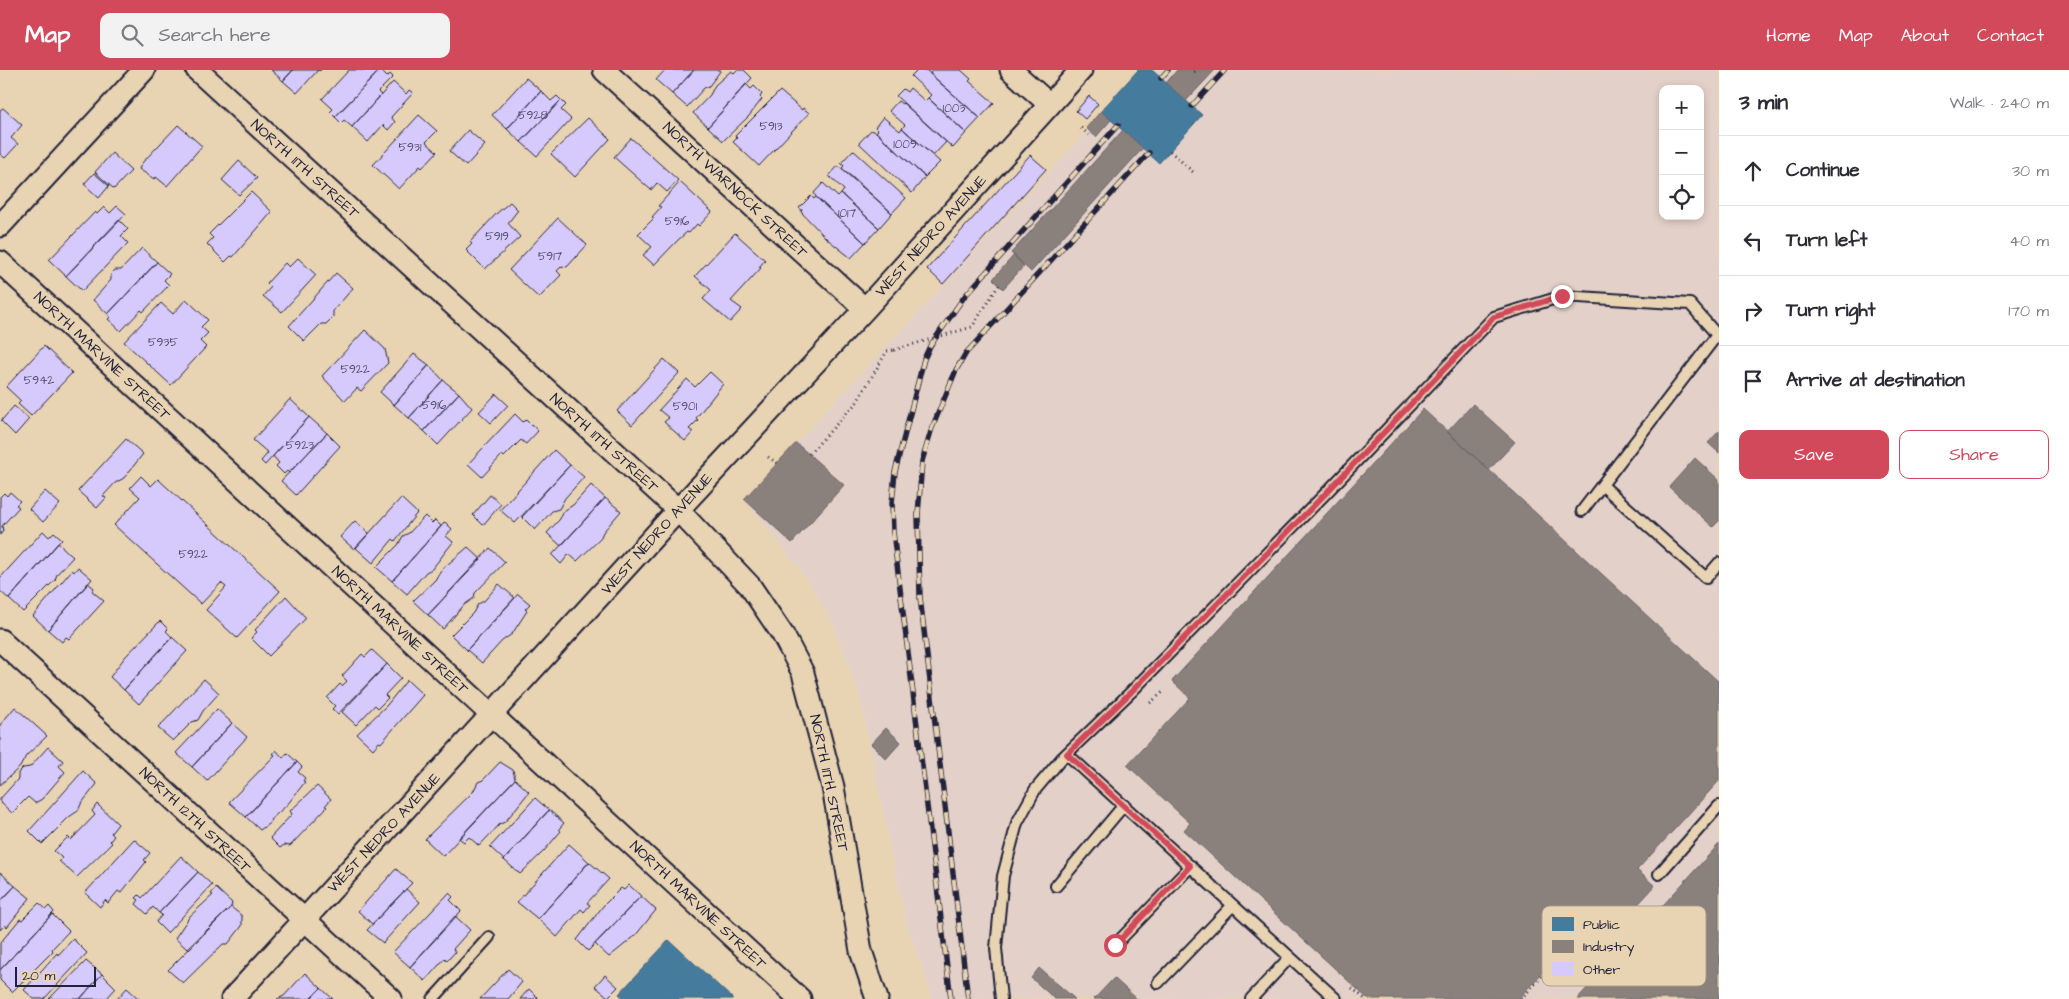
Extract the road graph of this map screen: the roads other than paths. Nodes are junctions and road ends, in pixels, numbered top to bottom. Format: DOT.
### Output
graph roads {
  1 [pos="144,70"];
  2 [pos="197,70"];
  3 [pos="604,70"];
  4 [pos="1012,70"];
  5 [pos="1081,70"];
  6 [pos="1049,104"];
  7 [pos="0,226"];
  8 [pos="0,262"];
  9 [pos="865,309"];
  10 [pos="1718,336"];
  11 [pos="1602,485"];
  12 [pos="678,510"];
  13 [pos="1582,511"];
  14 [pos="1719,563"];
  15 [pos="0,640"];
  16 [pos="493,715"];
  17 [pos="1067,754"];
  18 [pos="1124,805"];
  19 [pos="1719,806"];
  20 [pos="1190,866"];
  21 [pos="1658,874"];
  22 [pos="1056,886"];
  23 [pos="1233,906"];
  24 [pos="304,920"];
  25 [pos="489,937"];
  26 [pos="1115,945"];
  27 [pos="1290,957"];
  28 [pos="1158,983"];
  29 [pos="232,999"];
  30 [pos="391,999"];
  31 [pos="433,999"];
  32 [pos="800,999"];
  33 [pos="877,999"];
  34 [pos="1001,999"];
  35 [pos="1250,999"];
  36 [pos="1336,999"];
  1 -- 7 [label="street"];
  2 -- 12 [label="street, NORTH 11TH STREET"];
  3 -- 9 [label="street, NORTH WARNOCK STREET"];
  4 -- 6 [label="street"];
  5 -- 6 [label="street, WEST NEDRO AVENUE"];
  6 -- 9 [label="street, WEST NEDRO AVENUE"];
  8 -- 16 [label="street, NORTH MARVINE STREET"];
  9 -- 12 [label="street, WEST NEDRO AVENUE"];
  10 -- 11 [label="lane"];
  10 -- 17 [label="lane"];
  11 -- 13 [label="lane"];
  11 -- 14 [label="lane"];
  12 -- 16 [label="street, WEST NEDRO AVENUE"];
  12 -- 33 [label="street, NORTH 11TH STREET"];
  15 -- 24 [label="street, NORTH 12TH STREET"];
  16 -- 24 [label="street, WEST NEDRO AVENUE"];
  16 -- 32 [label="street, NORTH MARVINE STREET"];
  17 -- 18 [label="lane"];
  17 -- 34 [label="lane"];
  18 -- 20 [label="lane"];
  18 -- 22 [label="lane"];
  19 -- 21 [label="lane"];
  20 -- 23 [label="lane"];
  20 -- 26 [label="lane"];
  23 -- 27 [label="lane"];
  23 -- 28 [label="lane"];
  24 -- 29 [label="street, WEST NEDRO AVENUE"];
  24 -- 30 [label="street, NORTH 12TH STREET"];
  25 -- 31 [label="lane"];
  27 -- 35 [label="lane"];
  27 -- 36 [label="lane"];
}
